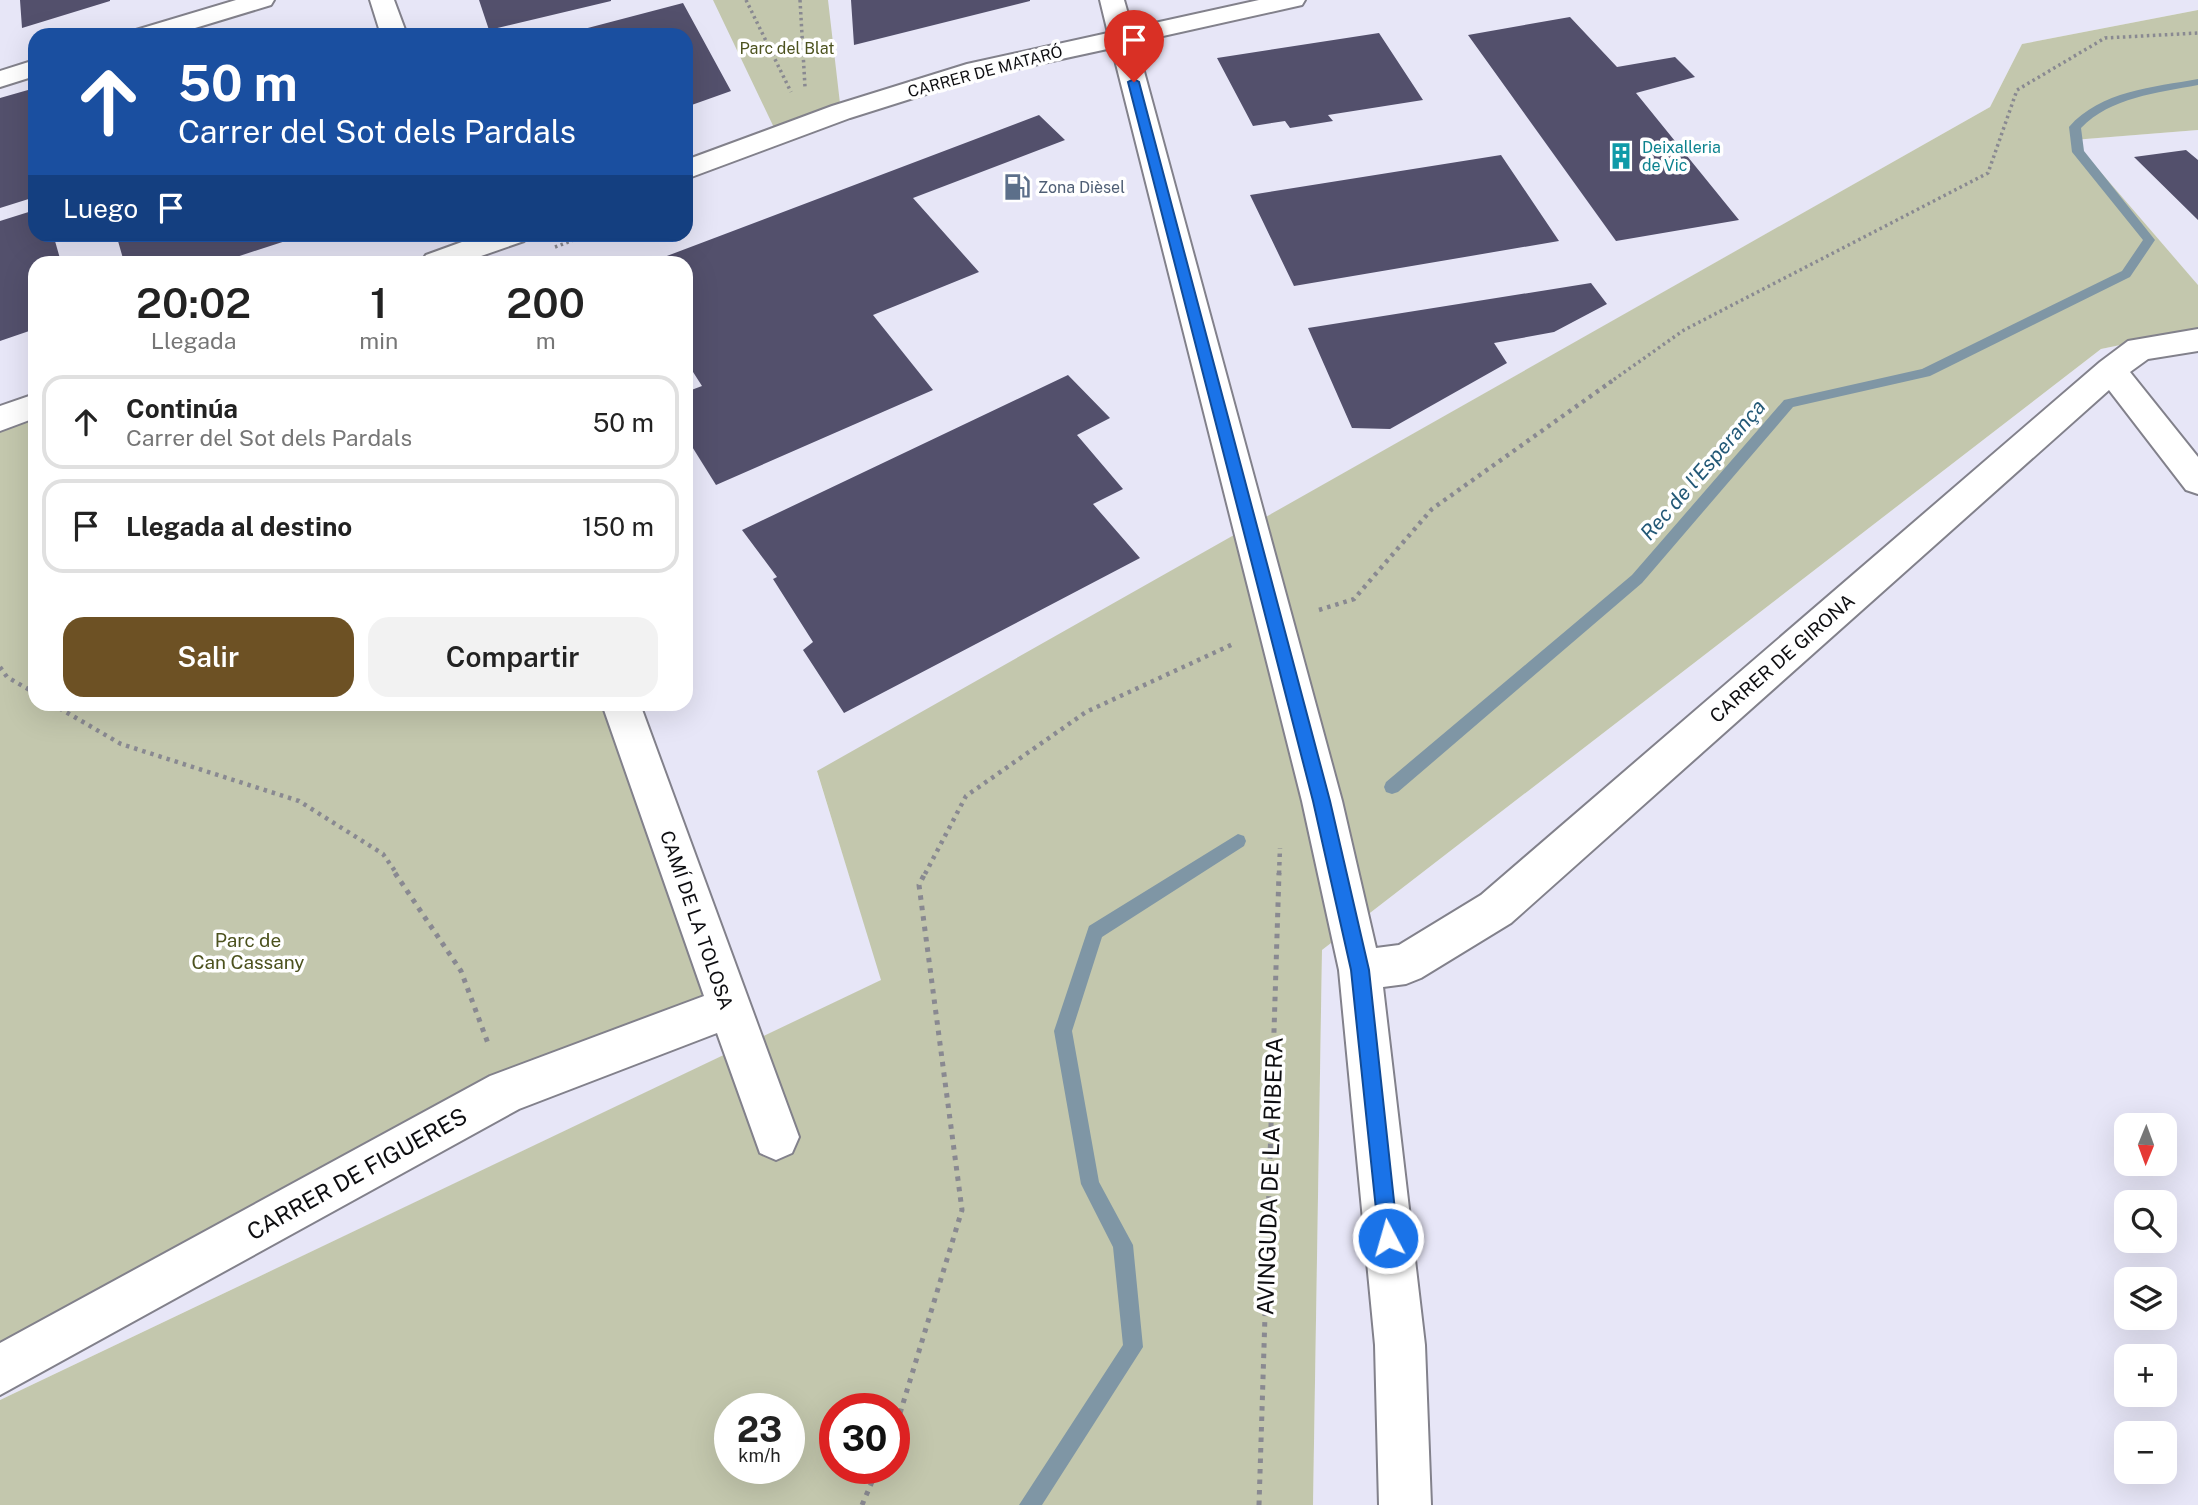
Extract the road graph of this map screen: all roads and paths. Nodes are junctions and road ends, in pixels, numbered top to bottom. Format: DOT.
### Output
graph roads {
  1 [pos="262,0"];
  2 [pos="382,0"];
  3 [pos="746,0"];
  4 [pos="800,0"];
  5 [pos="1112,0"];
  6 [pos="1293,0"];
  7 [pos="168,28"];
  8 [pos="392,28"];
  9 [pos="2198,33"];
  10 [pos="1122,36"];
  11 [pos="28,70"];
  12 [pos="0,79"];
  13 [pos="807,125"];
  14 [pos="693,167"];
  15 [pos="490,242"];
  16 [pos="465,250"];
  17 [pos="2198,340"];
  18 [pos="2111,370"];
  19 [pos="28,409"];
  20 [pos="0,419"];
  21 [pos="2198,481"];
  22 [pos="1276,624"];
  23 [pos="1240,640"];
  24 [pos="0,667"];
  25 [pos="28,690"];
  26 [pos="64,711"];
  27 [pos="623,711"];
  28 [pos="1280,847"];
  29 [pos="1360,970"];
  30 [pos="728,1008"];
  31 [pos="506,1092"];
  32 [pos="776,1137"];
  33 [pos="0,1370"];
  34 [pos="906,1393"];
  35 [pos="871,1484"];
  36 [pos="862,1505"];
  37 [pos="1259,1505"];
  38 [pos="1405,1505"];
  1 -- 7 [label="street"];
  2 -- 8 [label="street"];
  3 -- 13 [label="path"];
  4 -- 13 [label="path"];
  5 -- 10 [label="street"];
  6 -- 10 [label="street, CARRER DE MATARÓ"];
  9 -- 22 [label="path"];
  10 -- 13 [label="street, CARRER DE MATARÓ"];
  10 -- 22 [label="street"];
  11 -- 12 [label="street"];
  13 -- 14 [label="street, CARRER DE MATARÓ"];
  15 -- 16 [label="street"];
  17 -- 18 [label="street, CARRER DE GIRONA"];
  18 -- 21 [label="street"];
  18 -- 29 [label="street, CARRER DE GIRONA"];
  19 -- 20 [label="street"];
  22 -- 29 [label="street"];
  23 -- 34 [label="path"];
  24 -- 25 [label="path"];
  26 -- 31 [label="path"];
  27 -- 30 [label="street, CAMÍ DE LA TOLOSA"];
  28 -- 37 [label="path, AVINGUDA DE LA RIBERA"];
  29 -- 38 [label="street"];
  30 -- 31 [label="street, CARRER DE FIGUERES"];
  30 -- 32 [label="street, CAMÍ DE LA TOLOSA"];
  31 -- 33 [label="street, CARRER DE FIGUERES"];
  35 -- 36 [label="path"];
}
